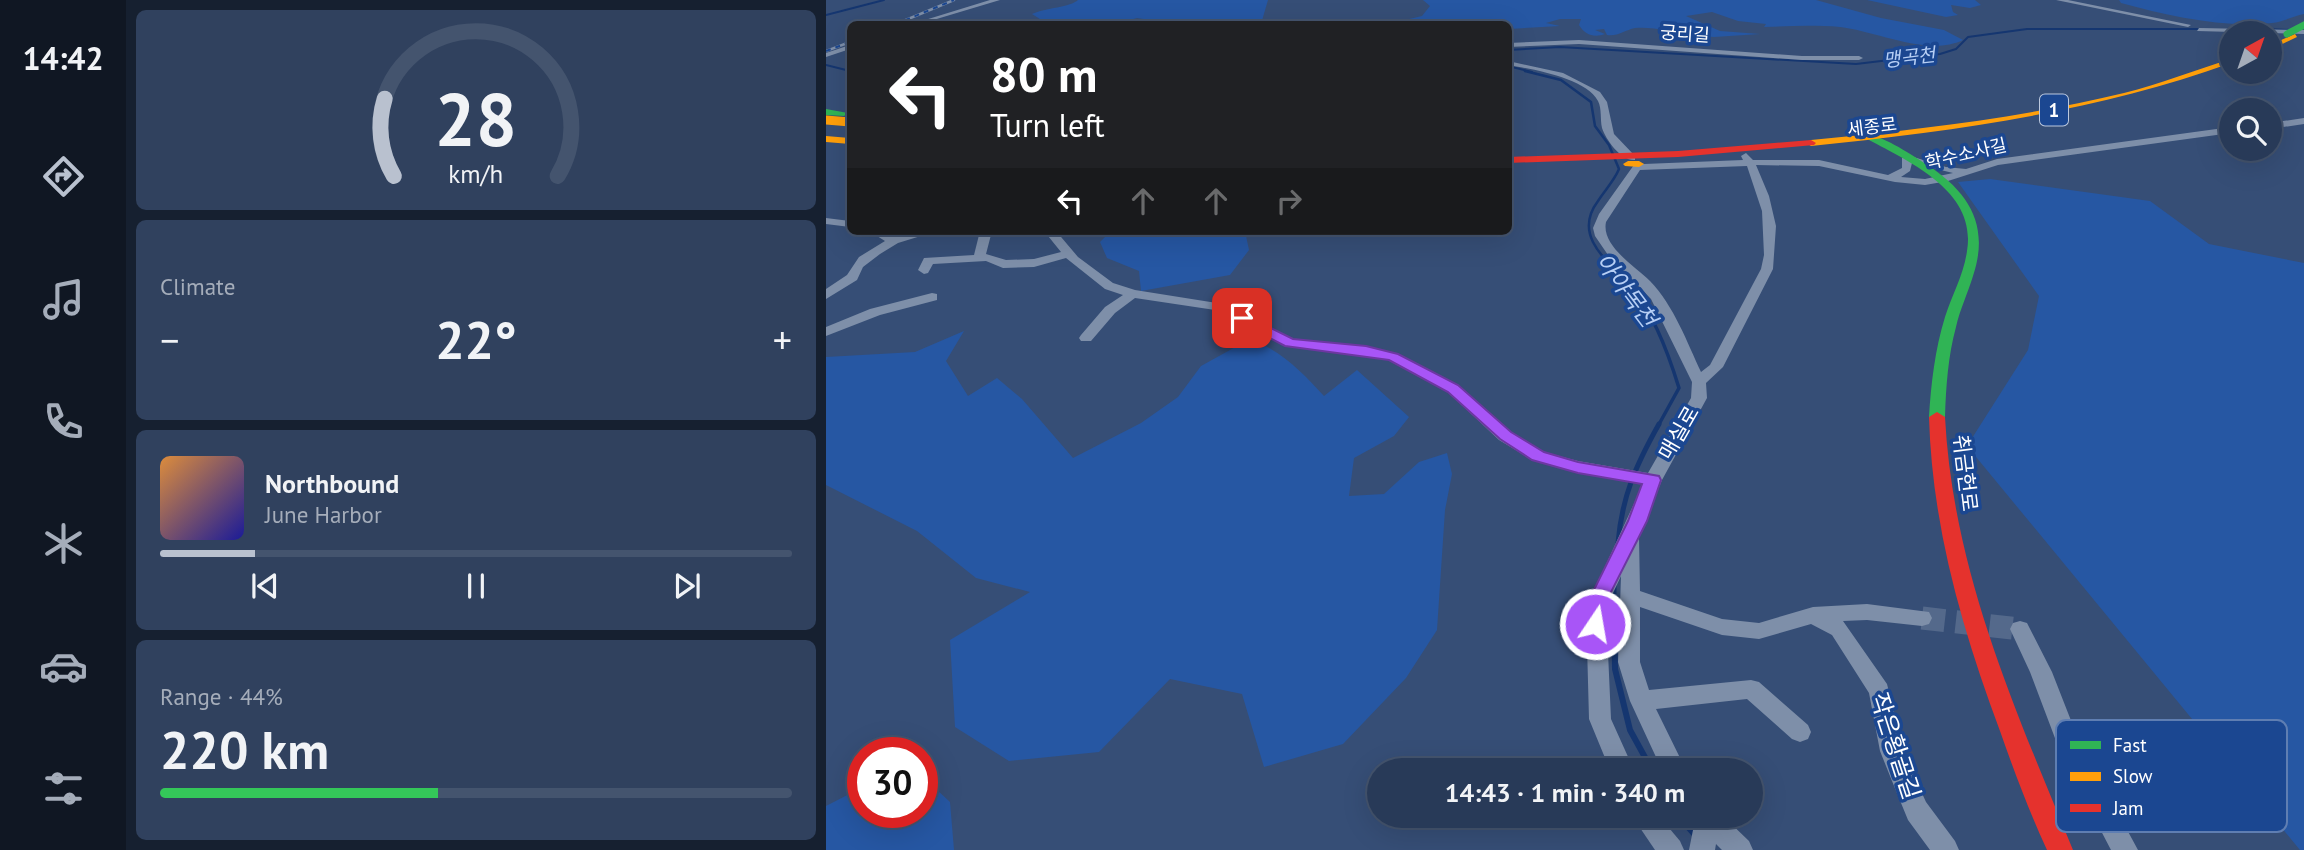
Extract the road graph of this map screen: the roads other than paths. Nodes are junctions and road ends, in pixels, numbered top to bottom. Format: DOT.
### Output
graph roads {
  1 [pos="997,0"];
  2 [pos="2059,0"];
  3 [pos="925,21"];
  4 [pos="2188,25"];
  5 [pos="2199,30"];
  6 [pos="2300,30"];
  7 [pos="2282,38"];
  8 [pos="2282,41"];
  9 [pos="1512,46"];
  10 [pos="847,48"];
  11 [pos="826,55"];
  12 [pos="1859,58"];
  13 [pos="2219,65"];
  14 [pos="1518,70"];
  15 [pos="2219,71"];
  16 [pos="826,112"];
  17 [pos="847,121"];
  18 [pos="2304,121"];
  19 [pos="826,122"];
  20 [pos="847,122"];
  21 [pos="847,123"];
  22 [pos="2282,124"];
  23 [pos="2219,132"];
  24 [pos="826,139"];
  25 [pos="1878,142"];
  26 [pos="1747,158"];
  27 [pos="1907,158"];
  28 [pos="1512,160"];
  29 [pos="1624,162"];
  30 [pos="1512,167"];
  31 [pos="1971,171"];
  32 [pos="1888,178"];
  33 [pos="1941,180"];
  34 [pos="826,221"];
  35 [pos="847,224"];
  36 [pos="883,235"];
  37 [pos="917,235"];
  38 [pos="985,235"];
  39 [pos="1053,235"];
  40 [pos="894,241"];
  41 [pos="1068,254"];
  42 [pos="979,258"];
  43 [pos="924,270"];
  44 [pos="1133,294"];
  45 [pos="826,295"];
  46 [pos="932,297"];
  47 [pos="826,332"];
  48 [pos="1086,338"];
  49 [pos="1699,382"];
  50 [pos="1653,480"];
  51 [pos="1631,534"];
  52 [pos="1631,596"];
  53 [pos="1813,615"];
  54 [pos="1922,618"];
  55 [pos="2020,629"];
  56 [pos="1641,701"];
  57 [pos="2058,720"];
  58 [pos="1800,732"];
  59 [pos="1617,758"];
  60 [pos="1668,758"];
  61 [pos="1654,828"];
  62 [pos="1705,828"];
  63 [pos="1718,828"];
  64 [pos="2115,832"];
  65 [pos="1671,850"];
  66 [pos="1702,850"];
  67 [pos="1740,850"];
  68 [pos="1946,850"];
  69 [pos="2060,850"];
  70 [pos="2125,850"];
  1 -- 3 [label="street"];
  2 -- 4 [label="street"];
  5 -- 6 [label="street"];
  6 -- 7 [label="main road"];
  6 -- 8 [label="main road"];
  9 -- 12 [label="street, 궁리길"];
  10 -- 11 [label="street"];
  13 -- 25 [label="main road, 세종로 / 1"];
  14 -- 29 [label="street"];
  15 -- 25 [label="main road, 세종로 / 1"];
  16 -- 17 [label="main road"];
  18 -- 22 [label="street"];
  19 -- 20 [label="main road, bridge"];
  21 -- 24 [label="main road"];
  23 -- 31 [label="street, 학수소사길"];
  25 -- 26 [label="main road, 세종로 / 1"];
  25 -- 27 [label="main road, 취금헌로"];
  26 -- 29 [label="main road, 세종로 / 1"];
  26 -- 32 [label="street, 학수소사길"];
  26 -- 49 [label="street"];
  27 -- 31 [label="street"];
  27 -- 32 [label="street"];
  27 -- 33 [label="main road, 취금헌로"];
  28 -- 29 [label="main road, 세종로 / 1"];
  29 -- 30 [label="main road, 세종로 / 1"];
  29 -- 49 [label="street, 매실로"];
  31 -- 33 [label="street, 학수소사길"];
  32 -- 33 [label="street, 학수소사길"];
  33 -- 69 [label="main road, 취금헌로"];
  34 -- 35 [label="street"];
  36 -- 40 [label="street"];
  37 -- 40 [label="street"];
  38 -- 42 [label="street"];
  39 -- 41 [label="street"];
  40 -- 45 [label="street"];
  41 -- 42 [label="street"];
  41 -- 44 [label="street"];
  42 -- 43 [label="street"];
  44 -- 48 [label="street"];
  44 -- 50 [label="street"];
  46 -- 47 [label="street"];
  49 -- 50 [label="street, 매실로"];
  50 -- 51 [label="street, 매실로"];
  51 -- 52 [label="street"];
  51 -- 59 [label="street, 매실로"];
  52 -- 53 [label="street"];
  52 -- 56 [label="street"];
  53 -- 54 [label="street"];
  53 -- 68 [label="street, 작은황골길"];
  55 -- 57 [label="street"];
  56 -- 58 [label="street"];
  56 -- 60 [label="street"];
  61 -- 65 [label="street"];
  62 -- 66 [label="street"];
  63 -- 67 [label="street"];
  64 -- 70 [label="street"];
}
